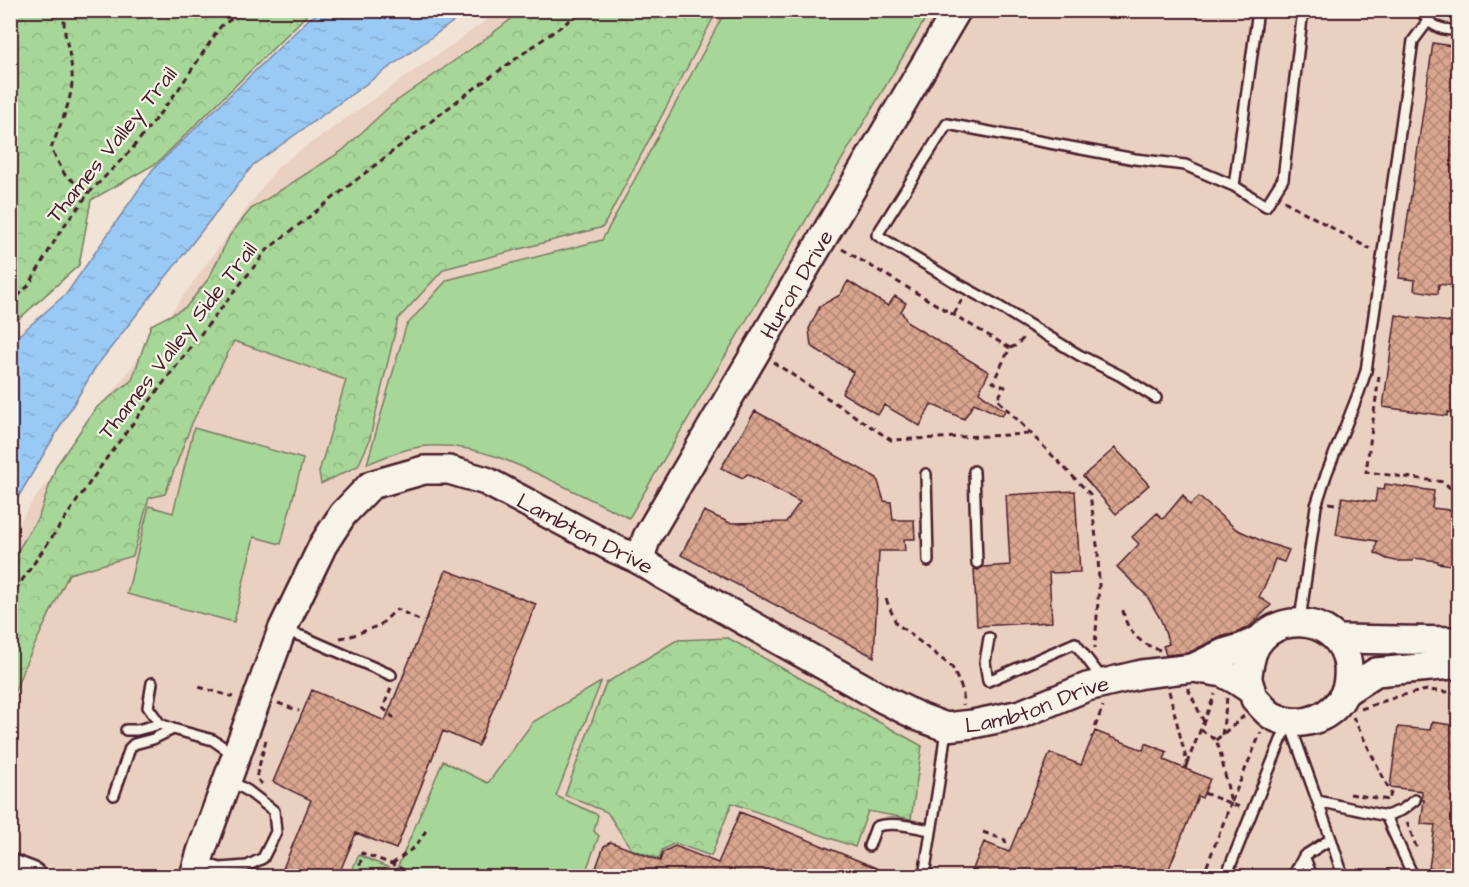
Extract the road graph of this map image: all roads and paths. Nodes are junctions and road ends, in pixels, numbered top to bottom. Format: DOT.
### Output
graph roads {
  1 [pos="65,10"];
  2 [pos="245,10"];
  3 [pos="584,10"];
  4 [pos="957,10"];
  5 [pos="1258,10"];
  6 [pos="1303,10"];
  7 [pos="1421,10"];
  8 [pos="1428,21"];
  9 [pos="1458,30"];
  10 [pos="1234,186"];
  11 [pos="89,193"];
  12 [pos="1273,195"];
  13 [pos="834,245"];
  14 [pos="1382,256"];
  15 [pos="967,290"];
  16 [pos="10,304"];
  17 [pos="953,315"];
  18 [pos="1035,329"];
  19 [pos="1010,348"];
  20 [pos="768,359"];
  21 [pos="1379,375"];
  22 [pos="1156,398"];
  23 [pos="1031,434"];
  24 [pos="974,471"];
  25 [pos="926,474"];
  26 [pos="1458,496"];
  27 [pos="1324,502"];
  28 [pos="1340,505"];
  29 [pos="639,560"];
  30 [pos="928,561"];
  31 [pos="977,563"];
  32 [pos="10,599"];
  33 [pos="886,599"];
  34 [pos="1123,610"];
  35 [pos="423,621"];
  36 [pos="1300,622"];
  37 [pos="282,630"];
  38 [pos="989,638"];
  39 [pos="1338,639"];
  40 [pos="1259,640"];
  41 [pos="1458,641"];
  42 [pos="316,642"];
  43 [pos="1095,649"];
  44 [pos="1161,656"];
  45 [pos="1458,666"];
  46 [pos="1191,676"];
  47 [pos="391,680"];
  48 [pos="152,683"];
  49 [pos="1218,685"];
  50 [pos="1168,686"];
  51 [pos="199,687"];
  52 [pos="1103,690"];
  53 [pos="1458,693"];
  54 [pos="233,697"];
  55 [pos="277,699"];
  56 [pos="1245,700"];
  57 [pos="1352,704"];
  58 [pos="299,711"];
  59 [pos="394,718"];
  60 [pos="1204,722"];
  61 [pos="160,724"];
  62 [pos="1276,724"];
  63 [pos="954,726"];
  64 [pos="1095,727"];
  65 [pos="173,729"];
  66 [pos="126,730"];
  67 [pos="1201,730"];
  68 [pos="268,735"];
  69 [pos="1222,735"];
  70 [pos="1216,740"];
  71 [pos="1187,763"];
  72 [pos="233,768"];
  73 [pos="1185,769"];
  74 [pos="264,786"];
  75 [pos="1204,793"];
  76 [pos="1347,793"];
  77 [pos="114,795"];
  78 [pos="1389,800"];
  79 [pos="1415,800"];
  80 [pos="1318,801"];
  81 [pos="1231,803"];
  82 [pos="1402,810"];
  83 [pos="1252,813"];
  84 [pos="1386,816"];
  85 [pos="427,829"];
  86 [pos="930,830"];
  87 [pos="983,832"];
  88 [pos="1331,839"];
  89 [pos="869,846"];
  90 [pos="1007,848"];
  91 [pos="1418,854"];
  92 [pos="1304,856"];
  93 [pos="392,864"];
  94 [pos="10,867"];
  95 [pos="196,869"];
  96 [pos="31,876"];
  97 [pos="358,876"];
  98 [pos="416,876"];
  99 [pos="924,876"];
  100 [pos="1203,876"];
  101 [pos="1226,876"];
  102 [pos="1293,876"];
  103 [pos="1312,876"];
  104 [pos="1343,876"];
  105 [pos="1413,876"];
  1 -- 11 [label="path"];
  2 -- 11 [label="path, Thames Valley Trail"];
  3 -- 32 [label="path, Thames Valley Side Trail"];
  4 -- 29 [label="street, Huron Drive"];
  5 -- 10 [label="lane"];
  6 -- 12 [label="lane"];
  7 -- 8 [label="lane"];
  8 -- 9 [label="lane"];
  8 -- 14 [label="lane"];
  10 -- 12 [label="lane"];
  10 -- 15 [label="lane"];
  11 -- 16 [label="path, Thames Valley Trail"];
  12 -- 14 [label="path"];
  13 -- 17 [label="path"];
  14 -- 36 [label="lane"];
  15 -- 17 [label="path"];
  15 -- 18 [label="lane"];
  17 -- 19 [label="path"];
  18 -- 19 [label="path"];
  18 -- 22 [label="lane"];
  19 -- 23 [label="path"];
  20 -- 23 [label="path"];
  21 -- 26 [label="path"];
  23 -- 43 [label="path"];
  24 -- 31 [label="lane"];
  25 -- 30 [label="lane"];
  27 -- 28 [label="path"];
  29 -- 37 [label="street, Lambton Drive"];
  29 -- 63 [label="street, Lambton Drive"];
  33 -- 63 [label="path"];
  34 -- 44 [label="path"];
  35 -- 42 [label="path"];
  36 -- 39 [label="street"];
  36 -- 40 [label="street"];
  37 -- 42 [label="lane"];
  37 -- 72 [label="street, Lambton Drive"];
  38 -- 52 [label="lane"];
  39 -- 41 [label="street"];
  39 -- 57 [label="street"];
  40 -- 46 [label="street, Lambton Drive"];
  40 -- 56 [label="street"];
  42 -- 47 [label="lane"];
  45 -- 57 [label="street"];
  46 -- 52 [label="street, Lambton Drive"];
  46 -- 56 [label="street, Lambton Drive"];
  46 -- 60 [label="path"];
  47 -- 59 [label="path"];
  48 -- 61 [label="lane"];
  49 -- 60 [label="path"];
  50 -- 71 [label="path"];
  51 -- 54 [label="path"];
  52 -- 63 [label="street, Lambton Drive"];
  52 -- 64 [label="path"];
  53 -- 57 [label="path"];
  55 -- 58 [label="path"];
  56 -- 62 [label="street"];
  56 -- 69 [label="path"];
  56 -- 69 [label="path"];
  57 -- 62 [label="street"];
  57 -- 78 [label="path"];
  60 -- 67 [label="path"];
  61 -- 65 [label="lane"];
  61 -- 66 [label="lane"];
  62 -- 80 [label="lane"];
  62 -- 81 [label="path"];
  62 -- 83 [label="lane"];
  63 -- 86 [label="lane"];
  65 -- 72 [label="lane"];
  65 -- 77 [label="lane"];
  67 -- 70 [label="path"];
  67 -- 71 [label="path"];
  68 -- 74 [label="path"];
  69 -- 70 [label="path"];
  70 -- 81 [label="path"];
  71 -- 73 [label="path"];
  72 -- 95 [label="street, Lambton Drive"];
  72 -- 95 [label="lane"];
  75 -- 81 [label="path"];
  76 -- 78 [label="path"];
  78 -- 82 [label="path"];
  79 -- 82 [label="lane"];
  80 -- 84 [label="lane"];
  80 -- 88 [label="lane"];
  81 -- 83 [label="path"];
  81 -- 100 [label="path"];
  82 -- 84 [label="lane"];
  82 -- 91 [label="path"];
  83 -- 101 [label="lane"];
  84 -- 105 [label="lane"];
  85 -- 93 [label="path"];
  86 -- 89 [label="lane"];
  86 -- 99 [label="lane"];
  87 -- 90 [label="path"];
  88 -- 92 [label="lane"];
  88 -- 104 [label="lane"];
  92 -- 102 [label="lane"];
  92 -- 103 [label="lane"];
  93 -- 97 [label="path"];
  93 -- 98 [label="path"];
  94 -- 96 [label="street"];
}
